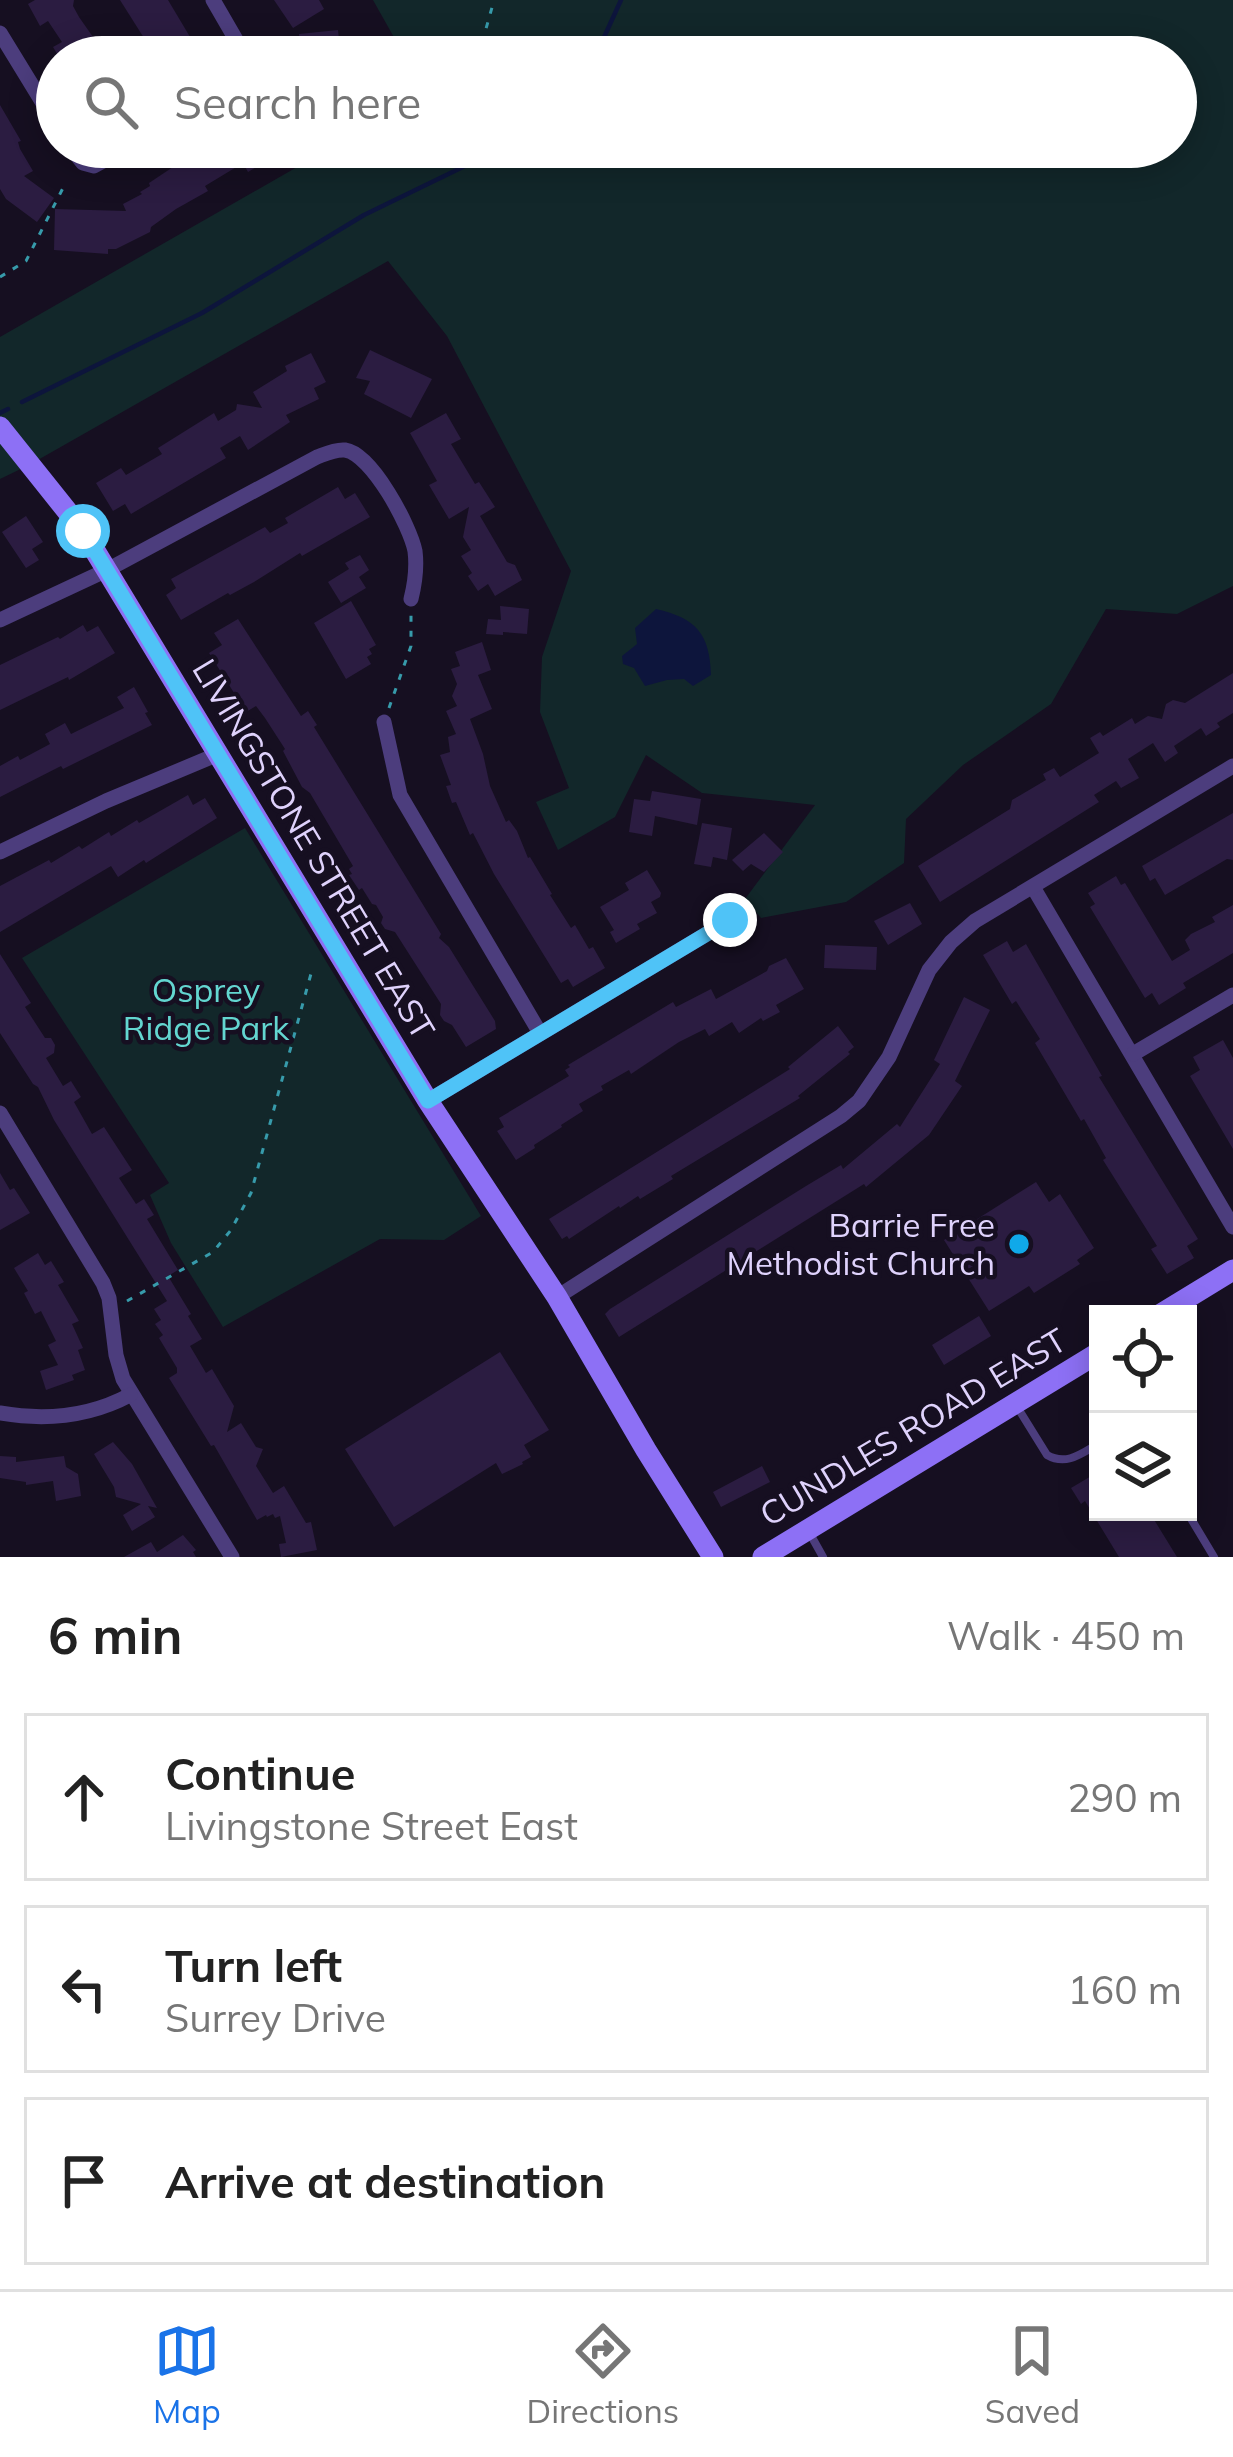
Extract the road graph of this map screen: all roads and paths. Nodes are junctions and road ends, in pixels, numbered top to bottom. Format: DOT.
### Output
graph roads {
  1 [pos="213,0"];
  2 [pos="492,0"];
  3 [pos="0,33"];
  4 [pos="234,36"];
  5 [pos="484,36"];
  6 [pos="36,92"];
  7 [pos="66,182"];
  8 [pos="0,277"];
  9 [pos="0,427"];
  10 [pos="107,570"];
  11 [pos="411,599"];
  12 [pos="0,620"];
  13 [pos="384,722"];
  14 [pos="216,755"];
  15 [pos="1233,766"];
  16 [pos="0,852"];
  17 [pos="1033,887"];
  18 [pos="730,920"];
  19 [pos="311,970"];
  20 [pos="1233,995"];
  21 [pos="540,1033"];
  22 [pos="1133,1054"];
  23 [pos="428,1101"];
  24 [pos="1,1118"];
  25 [pos="1233,1227"];
  26 [pos="1233,1270"];
  27 [pos="556,1297"];
  28 [pos="1176,1305"];
  29 [pos="110,1310"];
  30 [pos="1089,1358"];
  31 [pos="130,1395"];
  32 [pos="1015,1403"];
  33 [pos="0,1413"];
  34 [pos="1089,1449"];
  35 [pos="1192,1521"];
  36 [pos="807,1530"];
  37 [pos="232,1557"];
  38 [pos="713,1557"];
  39 [pos="763,1557"];
  40 [pos="823,1557"];
  41 [pos="1214,1557"];
  1 -- 4 [label="street"];
  2 -- 5 [label="path"];
  3 -- 6 [label="street"];
  7 -- 8 [label="path"];
  9 -- 10 [label="street, LIVINGSTONE STREET EAST"];
  10 -- 11 [label="street"];
  10 -- 12 [label="street"];
  10 -- 14 [label="street, LIVINGSTONE STREET EAST"];
  11 -- 13 [label="path"];
  13 -- 21 [label="street"];
  14 -- 16 [label="street"];
  14 -- 23 [label="street, LIVINGSTONE STREET EAST"];
  15 -- 17 [label="street"];
  17 -- 22 [label="street"];
  17 -- 27 [label="street"];
  18 -- 21 [label="street"];
  19 -- 29 [label="path"];
  20 -- 22 [label="street"];
  21 -- 23 [label="street"];
  22 -- 25 [label="street"];
  23 -- 27 [label="street, LIVINGSTONE STREET EAST"];
  24 -- 29 [label="street"];
  26 -- 28 [label="street"];
  27 -- 38 [label="street, LIVINGSTONE STREET EAST"];
  29 -- 31 [label="street"];
  30 -- 32 [label="street, CUNDLES ROAD EAST"];
  31 -- 33 [label="street"];
  31 -- 37 [label="street"];
  32 -- 34 [label="lane"];
  32 -- 36 [label="street, CUNDLES ROAD EAST"];
  35 -- 41 [label="lane"];
  36 -- 39 [label="street, CUNDLES ROAD EAST"];
  36 -- 40 [label="lane"];
}
